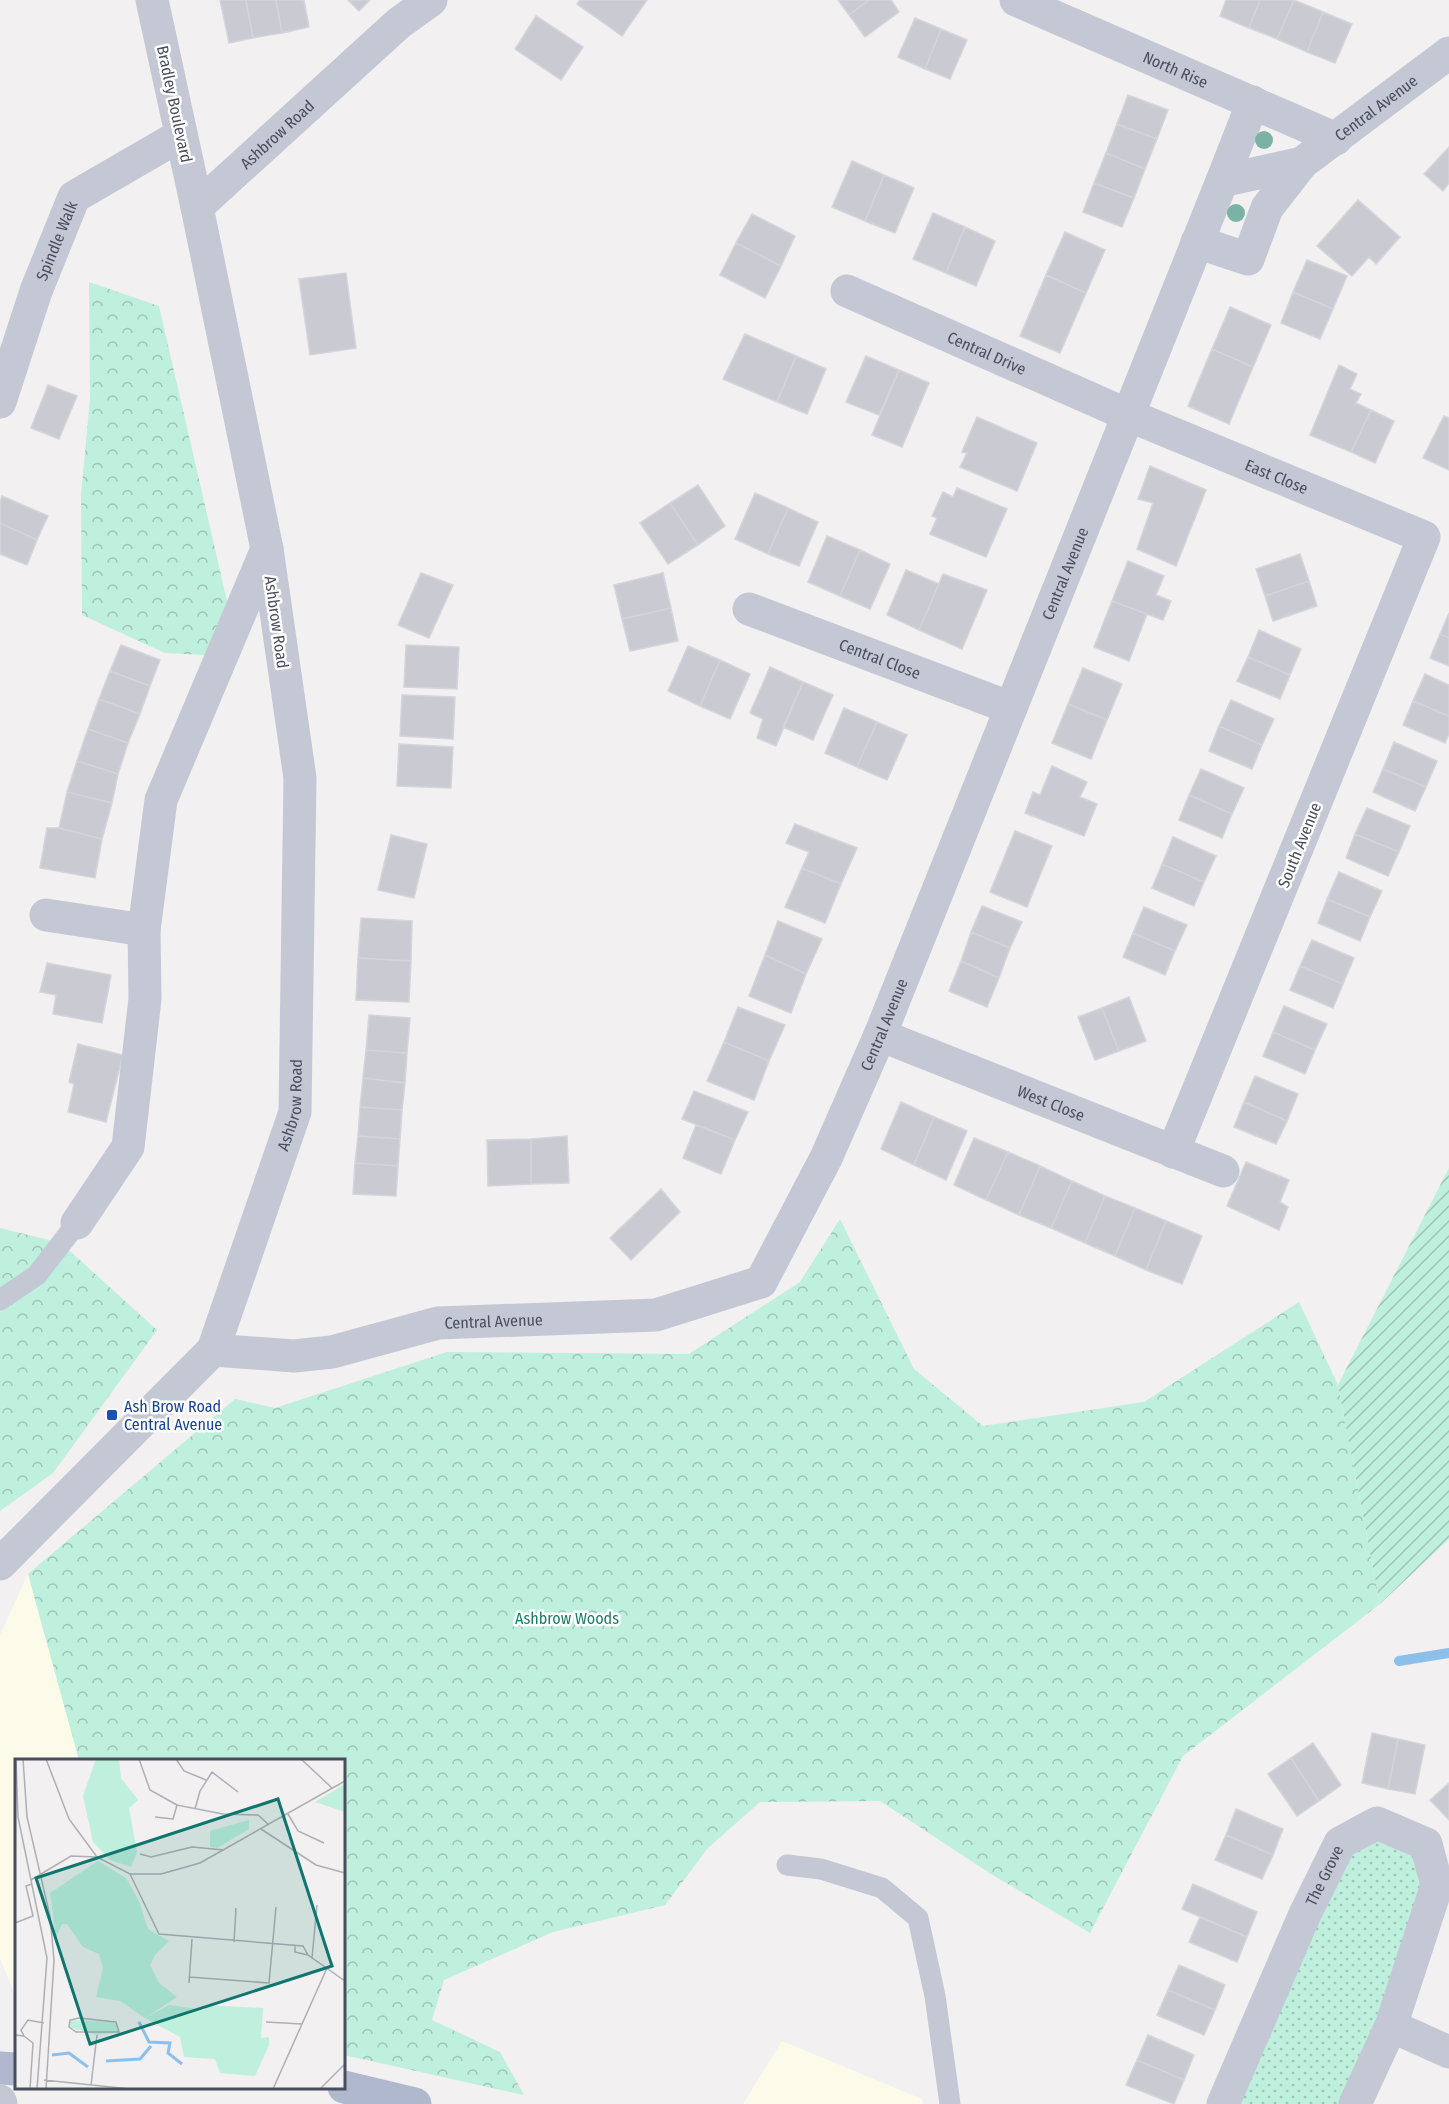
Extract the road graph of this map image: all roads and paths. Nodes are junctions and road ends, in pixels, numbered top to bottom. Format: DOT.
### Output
graph roads {
  1 [pos="152,0"];
  2 [pos="431,0"];
  3 [pos="1016,0"];
  4 [pos="1449,53"];
  5 [pos="1253,102"];
  6 [pos="181,135"];
  7 [pos="1336,139"];
  8 [pos="1302,163"];
  9 [pos="1222,181"];
  10 [pos="197,207"];
  11 [pos="1197,242"];
  12 [pos="847,291"];
  13 [pos="0,402"];
  14 [pos="1128,415"];
  15 [pos="1424,537"];
  16 [pos="267,549"];
  17 [pos="749,609"];
  18 [pos="1011,708"];
  19 [pos="46,915"];
  20 [pos="144,930"];
  21 [pos="880,1035"];
  22 [pos="1173,1152"];
  23 [pos="1223,1171"];
  24 [pos="77,1223"];
  25 [pos="0,1300"];
  26 [pos="213,1350"];
  27 [pos="0,1564"];
  28 [pos="787,1865"];
  29 [pos="1391,2026"];
  30 [pos="1449,2052"];
  31 [pos="0,2068"];
  32 [pos="15,2069"];
  33 [pos="345,2087"];
  34 [pos="415,2104"];
  35 [pos="950,2104"];
  36 [pos="1223,2104"];
  37 [pos="1355,2104"];
  1 -- 6 [label="street, Bradley Boulevard"];
  2 -- 10 [label="street, Ashbrow Road"];
  3 -- 5 [label="street, North Rise"];
  4 -- 7 [label="street, Central Avenue"];
  5 -- 7 [label="street, North Rise"];
  5 -- 9 [label="street, Central Avenue"];
  6 -- 10 [label="street, Bradley Boulevard"];
  6 -- 13 [label="street, Spindle Walk"];
  7 -- 8 [label="street, Central Avenue"];
  8 -- 9 [label="street, Central Avenue"];
  8 -- 11 [label="street, Central Avenue"];
  9 -- 11 [label="street, Central Avenue"];
  10 -- 16 [label="street, Ashbrow Road"];
  11 -- 14 [label="street, Central Avenue"];
  12 -- 14 [label="street, Central Drive"];
  14 -- 15 [label="street, East Close"];
  14 -- 18 [label="street, Central Avenue"];
  15 -- 22 [label="street, South Avenue"];
  16 -- 20 [label="street, Ashbrow Road"];
  16 -- 26 [label="street, Ashbrow Road"];
  17 -- 18 [label="street, Central Close"];
  18 -- 21 [label="street, Central Avenue"];
  19 -- 20 [label="street"];
  20 -- 24 [label="street, Ashbrow Road"];
  21 -- 22 [label="street, West Close"];
  21 -- 26 [label="street, Central Avenue"];
  22 -- 23 [label="street, West Close"];
  24 -- 25 [label="lane"];
  26 -- 27 [label="street, Ashbrow Road"];
  28 -- 35 [label="lane"];
  29 -- 30 [label="street"];
  29 -- 36 [label="street, The Grove"];
  29 -- 37 [label="street, The Grove"];
  31 -- 32 [label="main road"];
  33 -- 34 [label="main road"];
}
